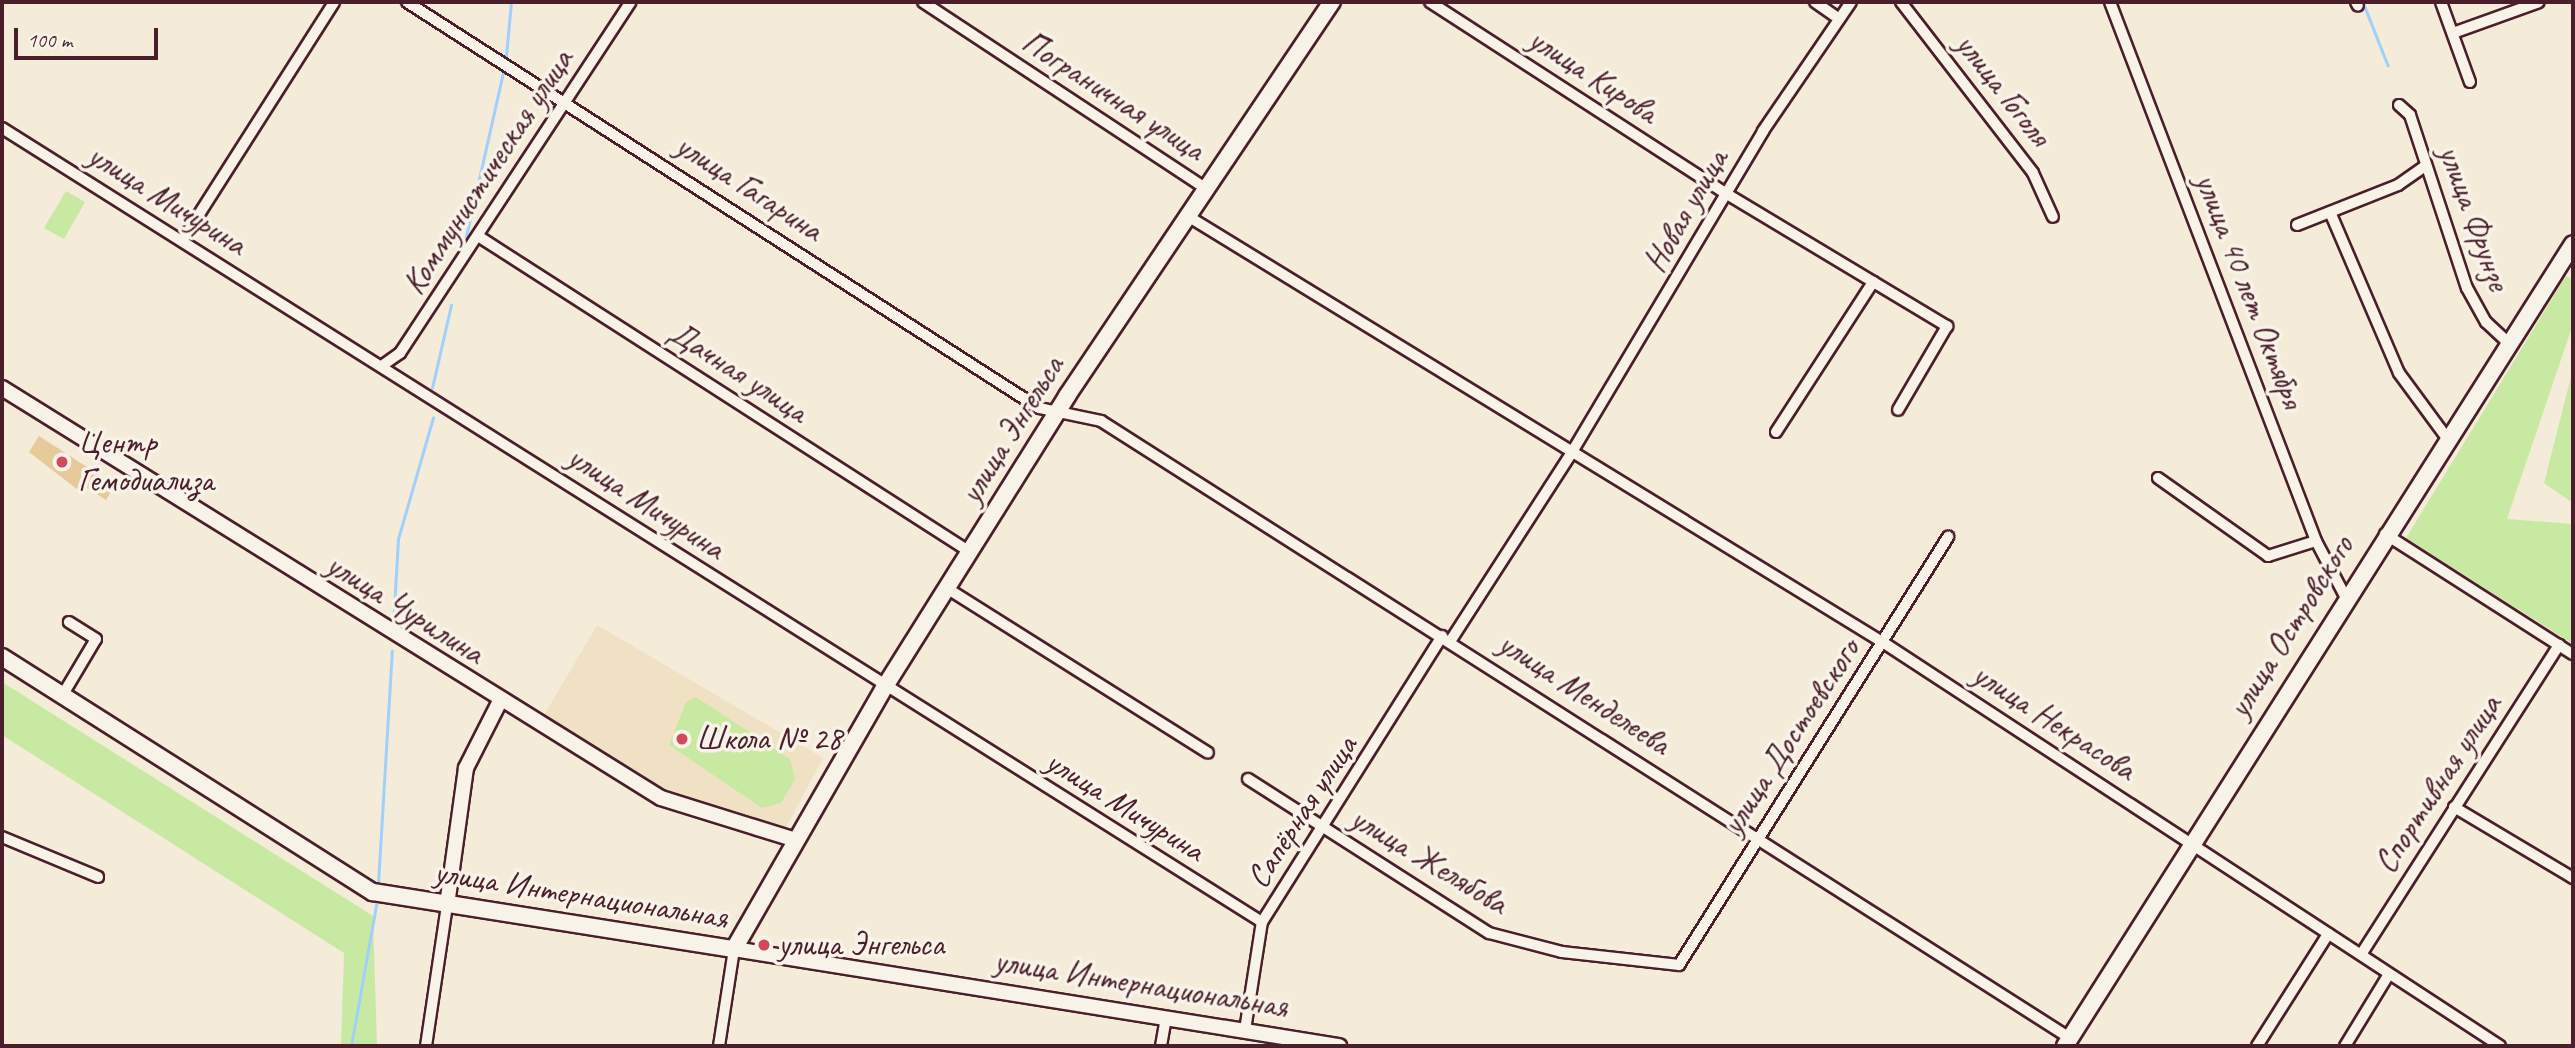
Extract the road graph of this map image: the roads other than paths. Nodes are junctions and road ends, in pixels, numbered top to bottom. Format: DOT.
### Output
graph roads {
  1 [pos="334,2"];
  2 [pos="407,2"];
  3 [pos="631,2"];
  4 [pos="923,2"];
  5 [pos="1332,2"];
  6 [pos="1430,2"];
  7 [pos="1815,2"];
  8 [pos="1851,2"];
  9 [pos="1901,2"];
  10 [pos="2110,2"];
  11 [pos="2441,2"];
  12 [pos="2539,2"];
  13 [pos="1836,16"];
  14 [pos="2453,33"];
  15 [pos="2470,82"];
  16 [pos="567,100"];
  17 [pos="2399,104"];
  18 [pos="2,128"];
  19 [pos="2425,166"];
  20 [pos="1204,187"];
  21 [pos="1727,194"];
  22 [pos="2330,212"];
  23 [pos="1186,215"];
  24 [pos="2053,217"];
  25 [pos="2297,225"];
  26 [pos="478,236"];
  27 [pos="182,241"];
  28 [pos="2573,244"];
  29 [pos="1873,282"];
  30 [pos="2510,344"];
  31 [pos="383,365"];
  32 [pos="2,388"];
  33 [pos="1062,409"];
  34 [pos="1898,410"];
  35 [pos="1776,432"];
  36 [pos="2447,438"];
  37 [pos="1572,452"];
  38 [pos="2158,478"];
  39 [pos="2385,534"];
  40 [pos="1948,537"];
  41 [pos="2316,541"];
  42 [pos="970,552"];
  43 [pos="948,589"];
  44 [pos="2345,596"];
  45 [pos="69,622"];
  46 [pos="1447,638"];
  47 [pos="1884,643"];
  48 [pos="2559,645"];
  49 [pos="2573,654"];
  50 [pos="2,657"];
  51 [pos="884,688"];
  52 [pos="62,696"];
  53 [pos="500,701"];
  54 [pos="1208,753"];
  55 [pos="1248,779"];
  56 [pos="2454,807"];
  57 [pos="1326,829"];
  58 [pos="1757,836"];
  59 [pos="2,837"];
  60 [pos="796,840"];
  61 [pos="2191,841"];
  62 [pos="98,877"];
  63 [pos="2573,878"];
  64 [pos="447,905"];
  65 [pos="1262,922"];
  66 [pos="2328,934"];
  67 [pos="734,949"];
  68 [pos="2362,953"];
  69 [pos="1679,965"];
  70 [pos="2389,974"];
  71 [pos="1166,1017"];
  72 [pos="1245,1031"];
  73 [pos="2068,1042"];
  74 [pos="426,1046"];
  75 [pos="719,1046"];
  76 [pos="1161,1046"];
  77 [pos="1339,1046"];
  78 [pos="2257,1046"];
  79 [pos="2345,1046"];
  80 [pos="2500,1046"];
  1 -- 27 [label="street"];
  2 -- 16 [label="street, улица Гагарина"];
  3 -- 16 [label="street, Коммунистическая улица"];
  4 -- 20 [label="street, Пограничная улица"];
  5 -- 20 [label="main road, улица Энгельса"];
  6 -- 21 [label="street, улица Кирова"];
  7 -- 13 [label="street"];
  8 -- 13 [label="street, Новая улица"];
  9 -- 24 [label="street, улица Гоголя"];
  10 -- 41 [label="street, улица 40 лет Октября"];
  11 -- 14 [label="street"];
  12 -- 14 [label="street"];
  13 -- 21 [label="street, Новая улица"];
  14 -- 15 [label="street"];
  16 -- 26 [label="street, Коммунистическая улица"];
  16 -- 33 [label="street, улица Гагарина"];
  17 -- 19 [label="street, улица Фрунзе"];
  18 -- 27 [label="street, улица Мичурина"];
  19 -- 22 [label="street"];
  19 -- 30 [label="street, улица Фрунзе"];
  20 -- 23 [label="main road, улица Энгельса"];
  21 -- 29 [label="street, улица Кирова"];
  21 -- 37 [label="street, Новая улица"];
  22 -- 25 [label="street"];
  22 -- 36 [label="street"];
  23 -- 33 [label="main road, улица Энгельса"];
  23 -- 37 [label="street, улица Некрасова"];
  26 -- 31 [label="street, Коммунистическая улица"];
  26 -- 42 [label="street, Дачная улица"];
  27 -- 31 [label="street, улица Мичурина"];
  28 -- 30 [label="main road, улица Островского"];
  29 -- 34 [label="street, улица Кирова"];
  29 -- 35 [label="street"];
  30 -- 36 [label="main road, улица Островского"];
  31 -- 51 [label="street, улица Мичурина"];
  32 -- 53 [label="street, улица Чурилина"];
  33 -- 42 [label="main road, улица Энгельса"];
  33 -- 46 [label="street, улица Менделеева"];
  36 -- 39 [label="main road, улица Островского"];
  37 -- 46 [label="street, Сапёрная улица"];
  37 -- 47 [label="street, улица Некрасова"];
  38 -- 41 [label="street"];
  39 -- 44 [label="main road, улица Островского"];
  39 -- 48 [label="street"];
  40 -- 47 [label="street, улица Достоевского"];
  41 -- 44 [label="street, улица 40 лет Октября"];
  42 -- 43 [label="main road, улица Энгельса"];
  43 -- 51 [label="main road, улица Энгельса"];
  43 -- 54 [label="street"];
  44 -- 61 [label="main road, улица Островского"];
  45 -- 52 [label="street"];
  46 -- 57 [label="street, Сапёрная улица"];
  46 -- 58 [label="street, улица Менделеева"];
  47 -- 58 [label="street, улица Достоевского"];
  47 -- 61 [label="street, улица Некрасова"];
  48 -- 49 [label="street"];
  48 -- 56 [label="street, Спортивная улица"];
  50 -- 52 [label="main road, улица Интернациональная"];
  51 -- 60 [label="main road, улица Энгельса"];
  51 -- 65 [label="street, улица Мичурина"];
  52 -- 64 [label="main road, улица Интернациональная"];
  53 -- 60 [label="street, улица Чурилина"];
  53 -- 64 [label="street"];
  55 -- 57 [label="street, улица Желябова"];
  56 -- 63 [label="street"];
  56 -- 68 [label="street, Спортивная улица"];
  57 -- 65 [label="street, Сапёрная улица"];
  57 -- 69 [label="street, улица Желябова"];
  58 -- 69 [label="street, улица Достоевского"];
  58 -- 73 [label="street, улица Менделеева"];
  59 -- 62 [label="street"];
  60 -- 67 [label="main road, улица Энгельса"];
  61 -- 66 [label="street, улица Некрасова"];
  61 -- 73 [label="main road, улица Островского"];
  64 -- 67 [label="main road, улица Интернациональная"];
  64 -- 74 [label="street"];
  65 -- 72 [label="street, Сапёрная улица"];
  66 -- 68 [label="street, улица Некрасова"];
  66 -- 78 [label="street"];
  67 -- 71 [label="street, улица Интернациональная"];
  67 -- 75 [label="street, улица Энгельса"];
  68 -- 70 [label="street, улица Некрасова"];
  70 -- 79 [label="street"];
  70 -- 80 [label="street, улица Некрасова"];
  71 -- 72 [label="street, улица Интернациональная"];
  71 -- 76 [label="street"];
  72 -- 77 [label="street, улица Интернациональная"];
}
